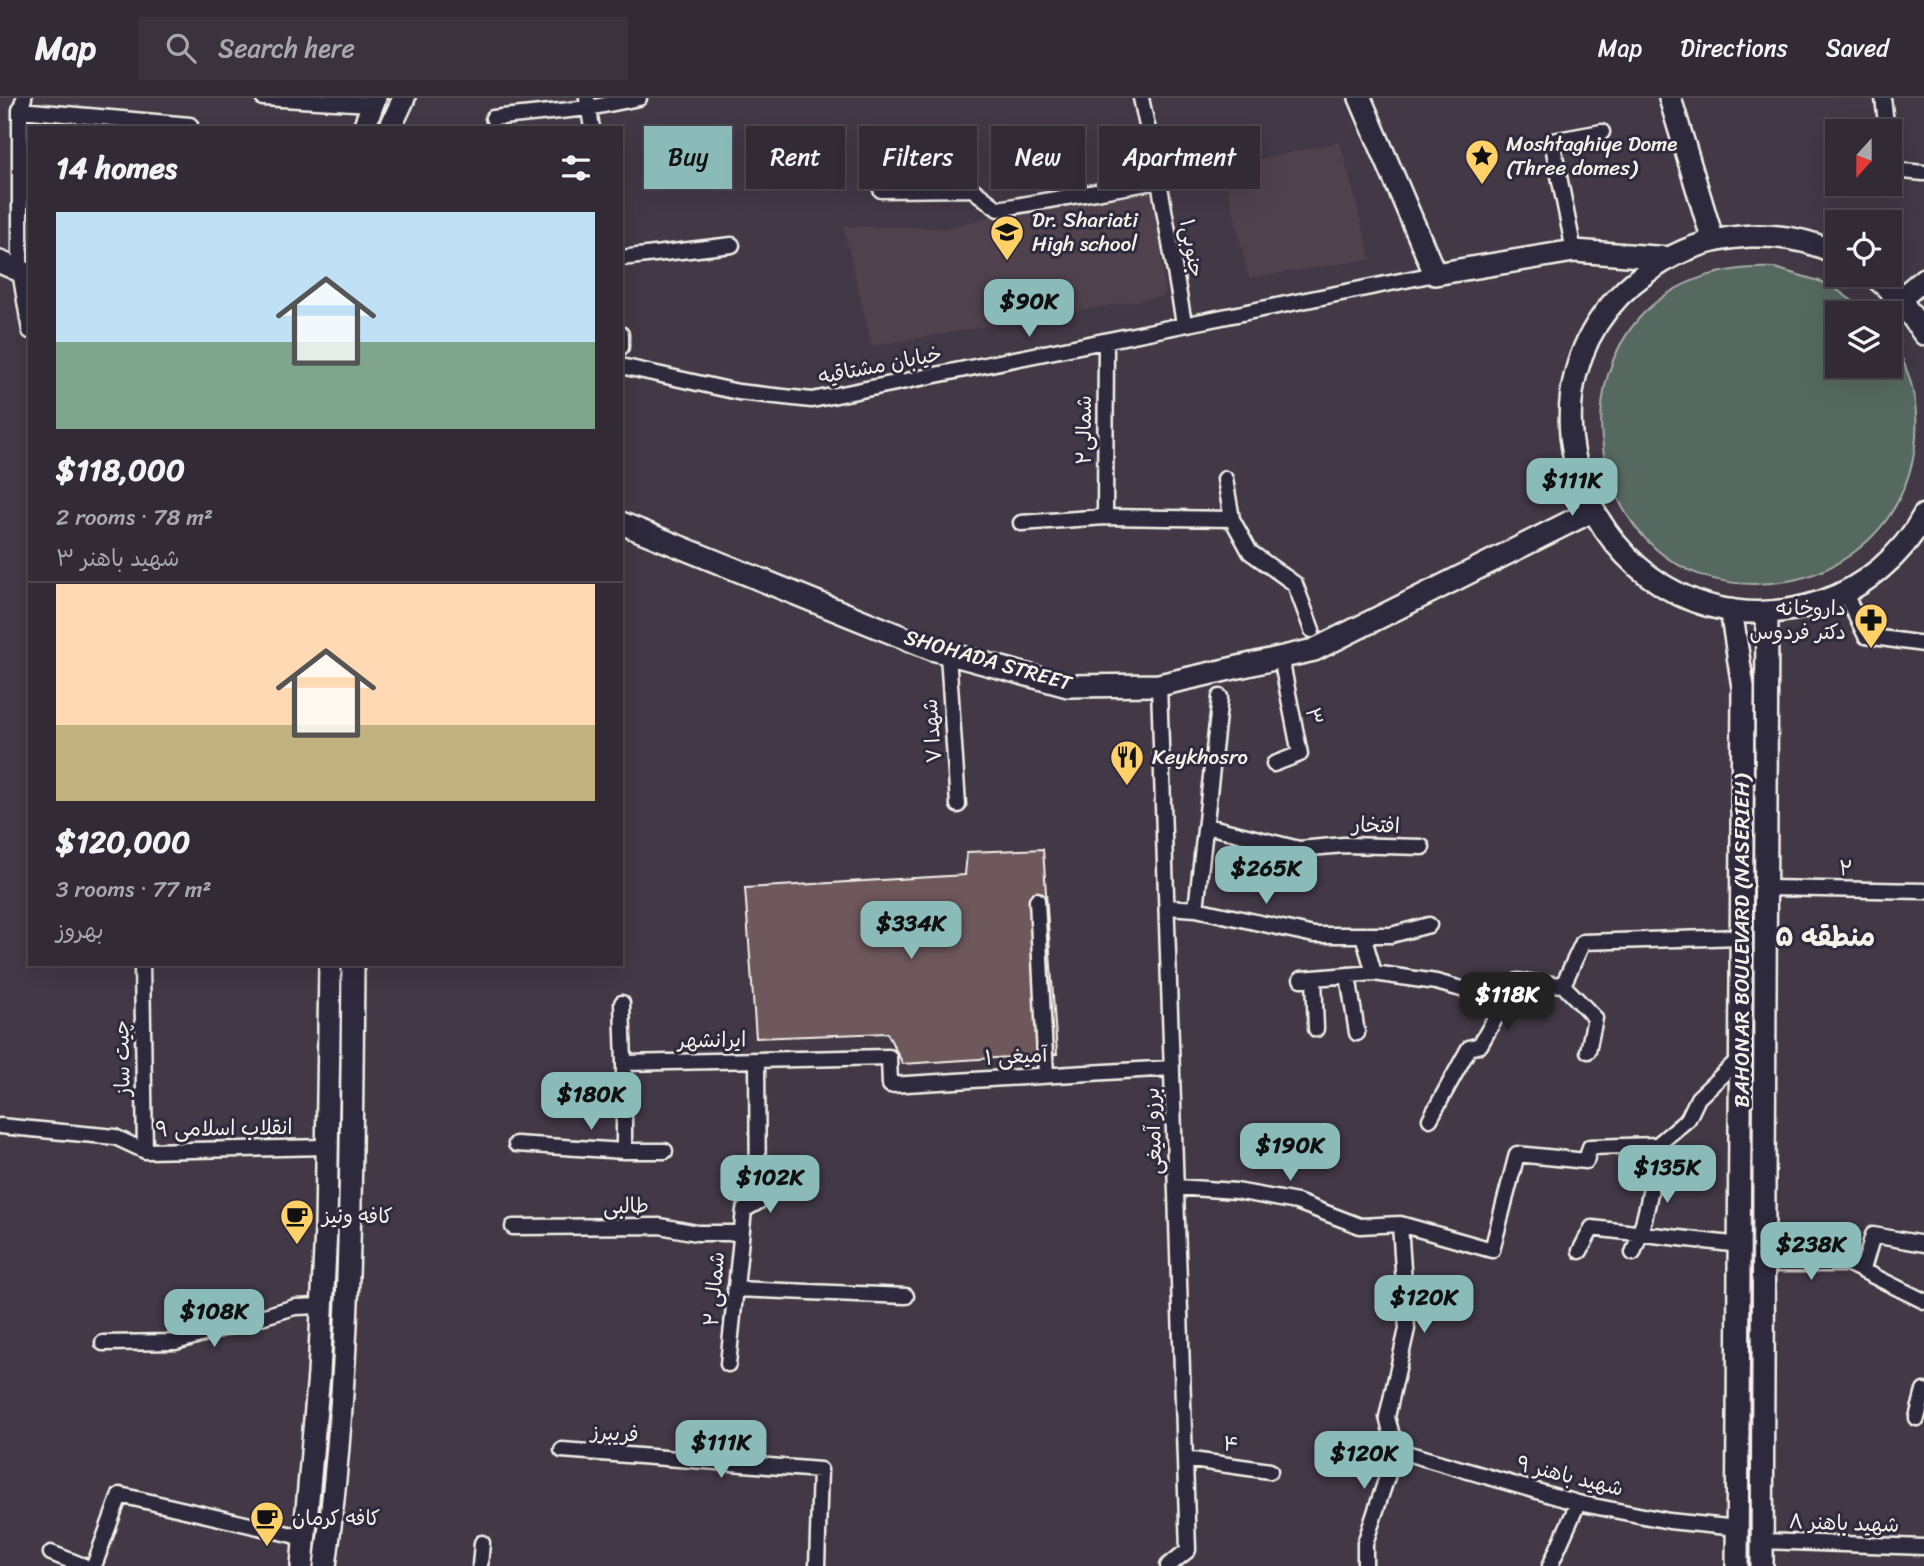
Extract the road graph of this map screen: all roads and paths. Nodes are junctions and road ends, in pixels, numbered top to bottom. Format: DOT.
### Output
graph roads {
  1 [pos="263,98"];
  2 [pos="404,98"];
  3 [pos="639,98"];
  4 [pos="1141,98"];
  5 [pos="1360,98"];
  6 [pos="1670,98"];
  7 [pos="1883,98"];
  8 [pos="373,101"];
  9 [pos="588,103"];
  10 [pos="22,104"];
  11 [pos="494,118"];
  12 [pos="1886,119"];
  13 [pos="190,125"];
  14 [pos="365,126"];
  15 [pos="391,126"];
  16 [pos="592,126"];
  17 [pos="1147,126"];
  18 [pos="1602,132"];
  19 [pos="1902,171"];
  20 [pos="1924,173"];
  21 [pos="881,189"];
  22 [pos="972,189"];
  23 [pos="972,189"];
  24 [pos="1113,189"];
  25 [pos="1160,189"];
  26 [pos="1713,241"];
  27 [pos="732,245"];
  28 [pos="1825,250"];
  29 [pos="1574,251"];
  30 [pos="623,258"];
  31 [pos="1669,258"];
  32 [pos="0,262"];
  33 [pos="25,273"];
  34 [pos="1435,274"];
  35 [pos="1924,279"];
  36 [pos="1886,287"];
  37 [pos="1899,299"];
  38 [pos="28,308"];
  39 [pos="1184,323"];
  40 [pos="1924,334"];
  41 [pos="1106,342"];
  42 [pos="623,366"];
  43 [pos="1225,479"];
  44 [pos="1592,511"];
  45 [pos="1924,515"];
  46 [pos="1105,517"];
  47 [pos="1232,519"];
  48 [pos="1021,523"];
  49 [pos="623,524"];
  50 [pos="1844,592"];
  51 [pos="1731,610"];
  52 [pos="1767,612"];
  53 [pos="1312,629"];
  54 [pos="1924,644"];
  55 [pos="948,653"];
  56 [pos="1281,658"];
  57 [pos="1159,685"];
  58 [pos="1220,697"];
  59 [pos="1274,764"];
  60 [pos="958,805"];
  61 [pos="1207,827"];
  62 [pos="1422,847"];
  63 [pos="1767,888"];
  64 [pos="1924,891"];
  65 [pos="1037,900"];
  66 [pos="1167,907"];
  67 [pos="1196,909"];
  68 [pos="1429,925"];
  69 [pos="1363,935"];
  70 [pos="1741,937"];
  71 [pos="142,966"];
  72 [pos="330,966"];
  73 [pos="353,966"];
  74 [pos="1374,973"];
  75 [pos="1348,975"];
  76 [pos="1563,985"];
  77 [pos="1505,1002"];
  78 [pos="622,1003"];
  79 [pos="1316,1029"];
  80 [pos="1357,1033"];
  81 [pos="1588,1051"];
  82 [pos="1742,1056"];
  83 [pos="890,1057"];
  84 [pos="757,1060"];
  85 [pos="624,1063"];
  86 [pos="1172,1068"];
  87 [pos="1046,1075"];
  88 [pos="1430,1119"];
  89 [pos="0,1126"];
  90 [pos="516,1144"];
  91 [pos="1657,1145"];
  92 [pos="327,1147"];
  93 [pos="145,1151"];
  94 [pos="665,1151"];
  95 [pos="624,1152"];
  96 [pos="1176,1187"];
  97 [pos="1400,1224"];
  98 [pos="513,1227"];
  99 [pos="741,1233"];
  100 [pos="1641,1233"];
  101 [pos="1924,1244"];
  102 [pos="1740,1245"];
  103 [pos="1580,1251"];
  104 [pos="1633,1253"];
  105 [pos="1765,1264"];
  106 [pos="1863,1269"];
  107 [pos="735,1289"];
  108 [pos="906,1296"];
  109 [pos="1924,1301"];
  110 [pos="322,1306"];
  111 [pos="1739,1332"];
  112 [pos="1765,1333"];
  113 [pos="103,1343"];
  114 [pos="728,1364"];
  115 [pos="1924,1391"];
  116 [pos="1917,1418"];
  117 [pos="562,1450"];
  118 [pos="1396,1450"];
  119 [pos="1185,1458"];
  120 [pos="1270,1471"];
  121 [pos="1578,1503"];
  122 [pos="1738,1528"];
  123 [pos="306,1538"];
  124 [pos="1762,1541"];
  125 [pos="482,1543"];
  126 [pos="1924,1547"];
  127 [pos="51,1553"];
  128 [pos="83,1566"];
  129 [pos="94,1566"];
  130 [pos="302,1566"];
  131 [pos="325,1566"];
  132 [pos="480,1566"];
  133 [pos="817,1566"];
  134 [pos="1168,1566"];
  135 [pos="1364,1566"];
  136 [pos="1550,1566"];
  137 [pos="1737,1566"];
  138 [pos="1762,1566"];
  1 -- 8 [label="street"];
  2 -- 15 [label="main road"];
  3 -- 9 [label="street"];
  4 -- 17 [label="street, جنوبی۱"];
  5 -- 34 [label="main road"];
  6 -- 26 [label="main road"];
  7 -- 12 [label="street"];
  8 -- 14 [label="main road"];
  9 -- 11 [label="street"];
  9 -- 16 [label="street"];
  10 -- 13 [label="street"];
  10 -- 33 [label="street"];
  18 -- 29 [label="street"];
  19 -- 20 [label="street"];
  21 -- 22 [label="street"];
  23 -- 24 [label="street"];
  25 -- 39 [label="street, جنوبی۱"];
  26 -- 28 [label="main road"];
  26 -- 31 [label="main road"];
  27 -- 30 [label="street"];
  29 -- 31 [label="main road"];
  29 -- 34 [label="main road"];
  31 -- 44 [label="main road"];
  32 -- 33 [label="main road"];
  33 -- 38 [label="street"];
  34 -- 39 [label="street, خیابان مشتاقیه"];
  35 -- 37 [label="main road"];
  36 -- 37 [label="main road"];
  37 -- 40 [label="main road"];
  39 -- 41 [label="street, خیابان مشتاقیه"];
  41 -- 42 [label="street, خیابان مشتاقیه"];
  41 -- 46 [label="street, شمالی۲"];
  43 -- 47 [label="street"];
  44 -- 51 [label="main road"];
  44 -- 56 [label="main road, SHOHADA STREET"];
  45 -- 50 [label="main road"];
  46 -- 47 [label="street"];
  46 -- 48 [label="street"];
  47 -- 53 [label="street"];
  49 -- 55 [label="main road, SHOHADA STREET"];
  50 -- 52 [label="main road"];
  50 -- 54 [label="street"];
  51 -- 52 [label="main road"];
  51 -- 70 [label="main road, BAHONAR BOULEVARD (NASERIEH)"];
  52 -- 63 [label="main road, BAHONAR BOULEVARD (NASERIEH)"];
  55 -- 57 [label="main road, SHOHADA STREET"];
  55 -- 60 [label="street, شهدا ۷"];
  56 -- 57 [label="main road, SHOHADA STREET"];
  56 -- 59 [label="street, ۳"];
  57 -- 66 [label="street, برزو آمیغی"];
  58 -- 61 [label="street"];
  61 -- 62 [label="street, افتخار"];
  61 -- 67 [label="street"];
  63 -- 64 [label="street, ۲"];
  63 -- 105 [label="main road, BAHONAR BOULEVARD (NASERIEH)"];
  65 -- 87 [label="street"];
  66 -- 67 [label="street"];
  66 -- 86 [label="street, برزو آمیغی"];
  67 -- 69 [label="street"];
  68 -- 69 [label="street"];
  69 -- 74 [label="street"];
  70 -- 76 [label="street"];
  70 -- 82 [label="main road, BAHONAR BOULEVARD (NASERIEH)"];
  71 -- 93 [label="street, چیت ساز"];
  72 -- 92 [label="main road"];
  73 -- 131 [label="main road"];
  74 -- 75 [label="street"];
  74 -- 77 [label="street"];
  75 -- 79 [label="street"];
  75 -- 80 [label="street"];
  76 -- 77 [label="street"];
  76 -- 81 [label="street"];
  77 -- 88 [label="street"];
  78 -- 85 [label="street"];
  82 -- 91 [label="street"];
  82 -- 102 [label="main road, BAHONAR BOULEVARD (NASERIEH)"];
  83 -- 84 [label="street, ایرانشهر"];
  83 -- 87 [label="street, آمیغی ۱"];
  84 -- 85 [label="street, ایرانشهر"];
  84 -- 99 [label="street, ۲ شمالی"];
  85 -- 95 [label="street"];
  86 -- 87 [label="street, آمیغی ۱"];
  86 -- 96 [label="street, برزو آمیغی"];
  89 -- 93 [label="street, انقلاب اسلامی ۹"];
  90 -- 95 [label="street"];
  91 -- 97 [label="street"];
  91 -- 100 [label="street"];
  92 -- 93 [label="street, انقلاب اسلامی ۹"];
  92 -- 110 [label="main road"];
  94 -- 95 [label="street"];
  96 -- 97 [label="street"];
  96 -- 119 [label="street, برزو آمیغی"];
  97 -- 118 [label="street"];
  98 -- 99 [label="street, طالبی"];
  99 -- 107 [label="street, ۲ شمالی"];
  100 -- 102 [label="street"];
  100 -- 103 [label="street"];
  100 -- 104 [label="street"];
  101 -- 106 [label="street"];
  102 -- 111 [label="main road, BAHONAR BOULEVARD (NASERIEH)"];
  105 -- 106 [label="street"];
  105 -- 112 [label="main road, BAHONAR BOULEVARD (NASERIEH)"];
  106 -- 109 [label="street"];
  107 -- 108 [label="street"];
  107 -- 114 [label="street, ۲ شمالی"];
  110 -- 113 [label="street"];
  110 -- 123 [label="main road"];
  111 -- 112 [label="main road"];
  111 -- 122 [label="main road, BAHONAR BOULEVARD (NASERIEH)"];
  112 -- 124 [label="main road, BAHONAR BOULEVARD (NASERIEH)"];
  115 -- 116 [label="street"];
  117 -- 133 [label="street, فریبرز"];
  118 -- 121 [label="street, شهید باهنر ۹"];
  118 -- 135 [label="street"];
  119 -- 120 [label="street, ۴"];
  119 -- 134 [label="street, برزو آمیغی"];
  121 -- 122 [label="street, شهید باهنر ۹"];
  121 -- 136 [label="street"];
  122 -- 137 [label="main road, BAHONAR BOULEVARD (NASERIEH)"];
  123 -- 129 [label="street"];
  123 -- 130 [label="main road"];
  124 -- 126 [label="street, شهید باهنر ۸"];
  124 -- 138 [label="main road, BAHONAR BOULEVARD (NASERIEH)"];
  125 -- 132 [label="street"];
  127 -- 128 [label="street"];
}
